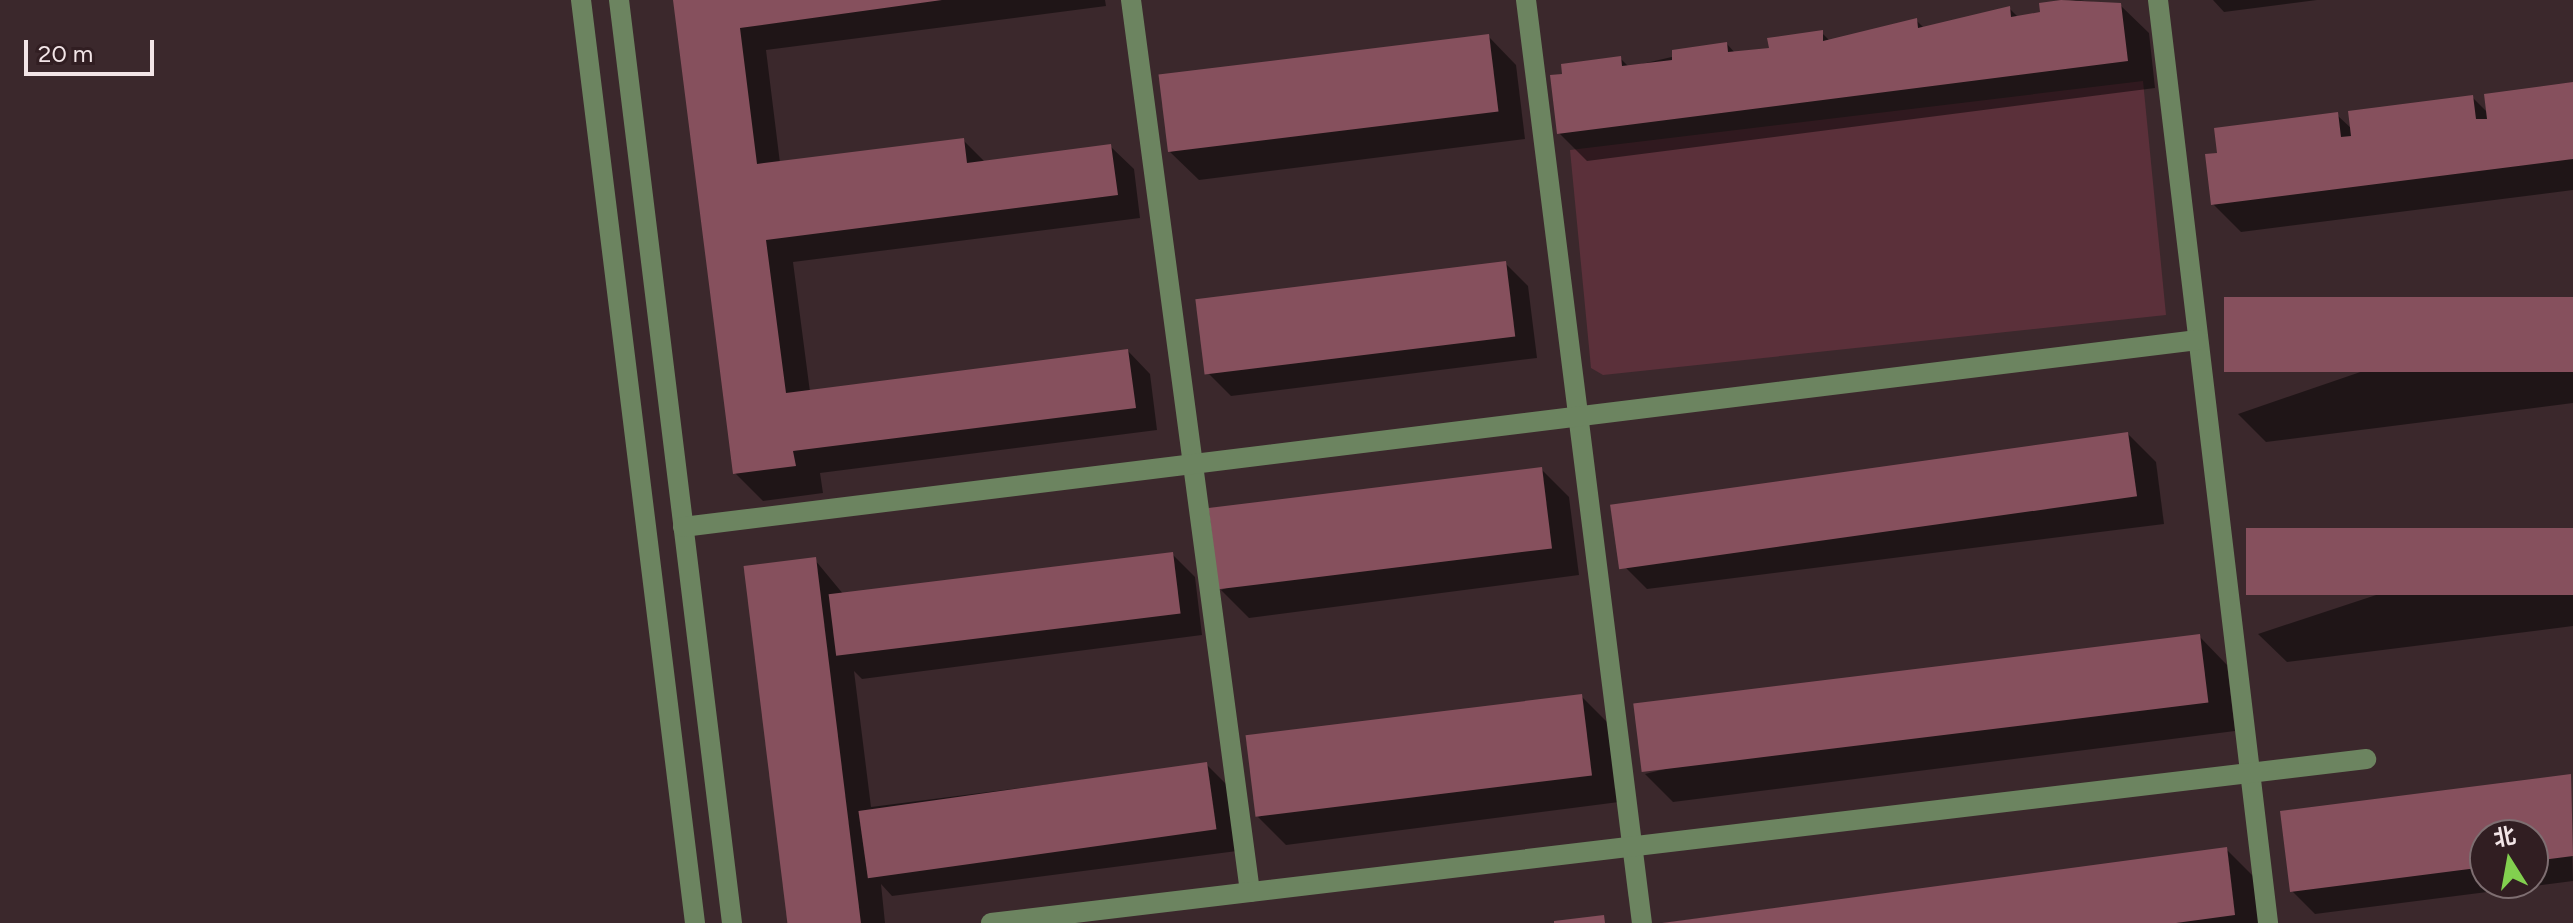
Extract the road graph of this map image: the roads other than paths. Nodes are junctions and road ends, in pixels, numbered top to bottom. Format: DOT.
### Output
graph roads {
  1 [pos="581,0"];
  2 [pos="619,0"];
  3 [pos="1131,0"];
  4 [pos="1526,0"];
  5 [pos="2158,0"];
  6 [pos="2198,340"];
  7 [pos="1579,416"];
  8 [pos="1193,464"];
  9 [pos="683,527"];
  10 [pos="2366,759"];
  11 [pos="2250,773"];
  12 [pos="1633,847"];
  13 [pos="1250,892"];
  14 [pos="695,923"];
  15 [pos="732,923"];
  16 [pos="991,923"];
  17 [pos="1642,923"];
  18 [pos="2268,923"];
  1 -- 14 [label="street"];
  2 -- 9 [label="street"];
  3 -- 8 [label="street"];
  4 -- 7 [label="street"];
  5 -- 6 [label="street"];
  6 -- 7 [label="street"];
  6 -- 11 [label="street"];
  7 -- 8 [label="street"];
  7 -- 12 [label="street"];
  8 -- 9 [label="street"];
  8 -- 13 [label="street"];
  9 -- 15 [label="street"];
  10 -- 11 [label="street"];
  11 -- 12 [label="street"];
  11 -- 18 [label="street"];
  12 -- 13 [label="street"];
  12 -- 17 [label="street"];
  13 -- 16 [label="street"];
}
